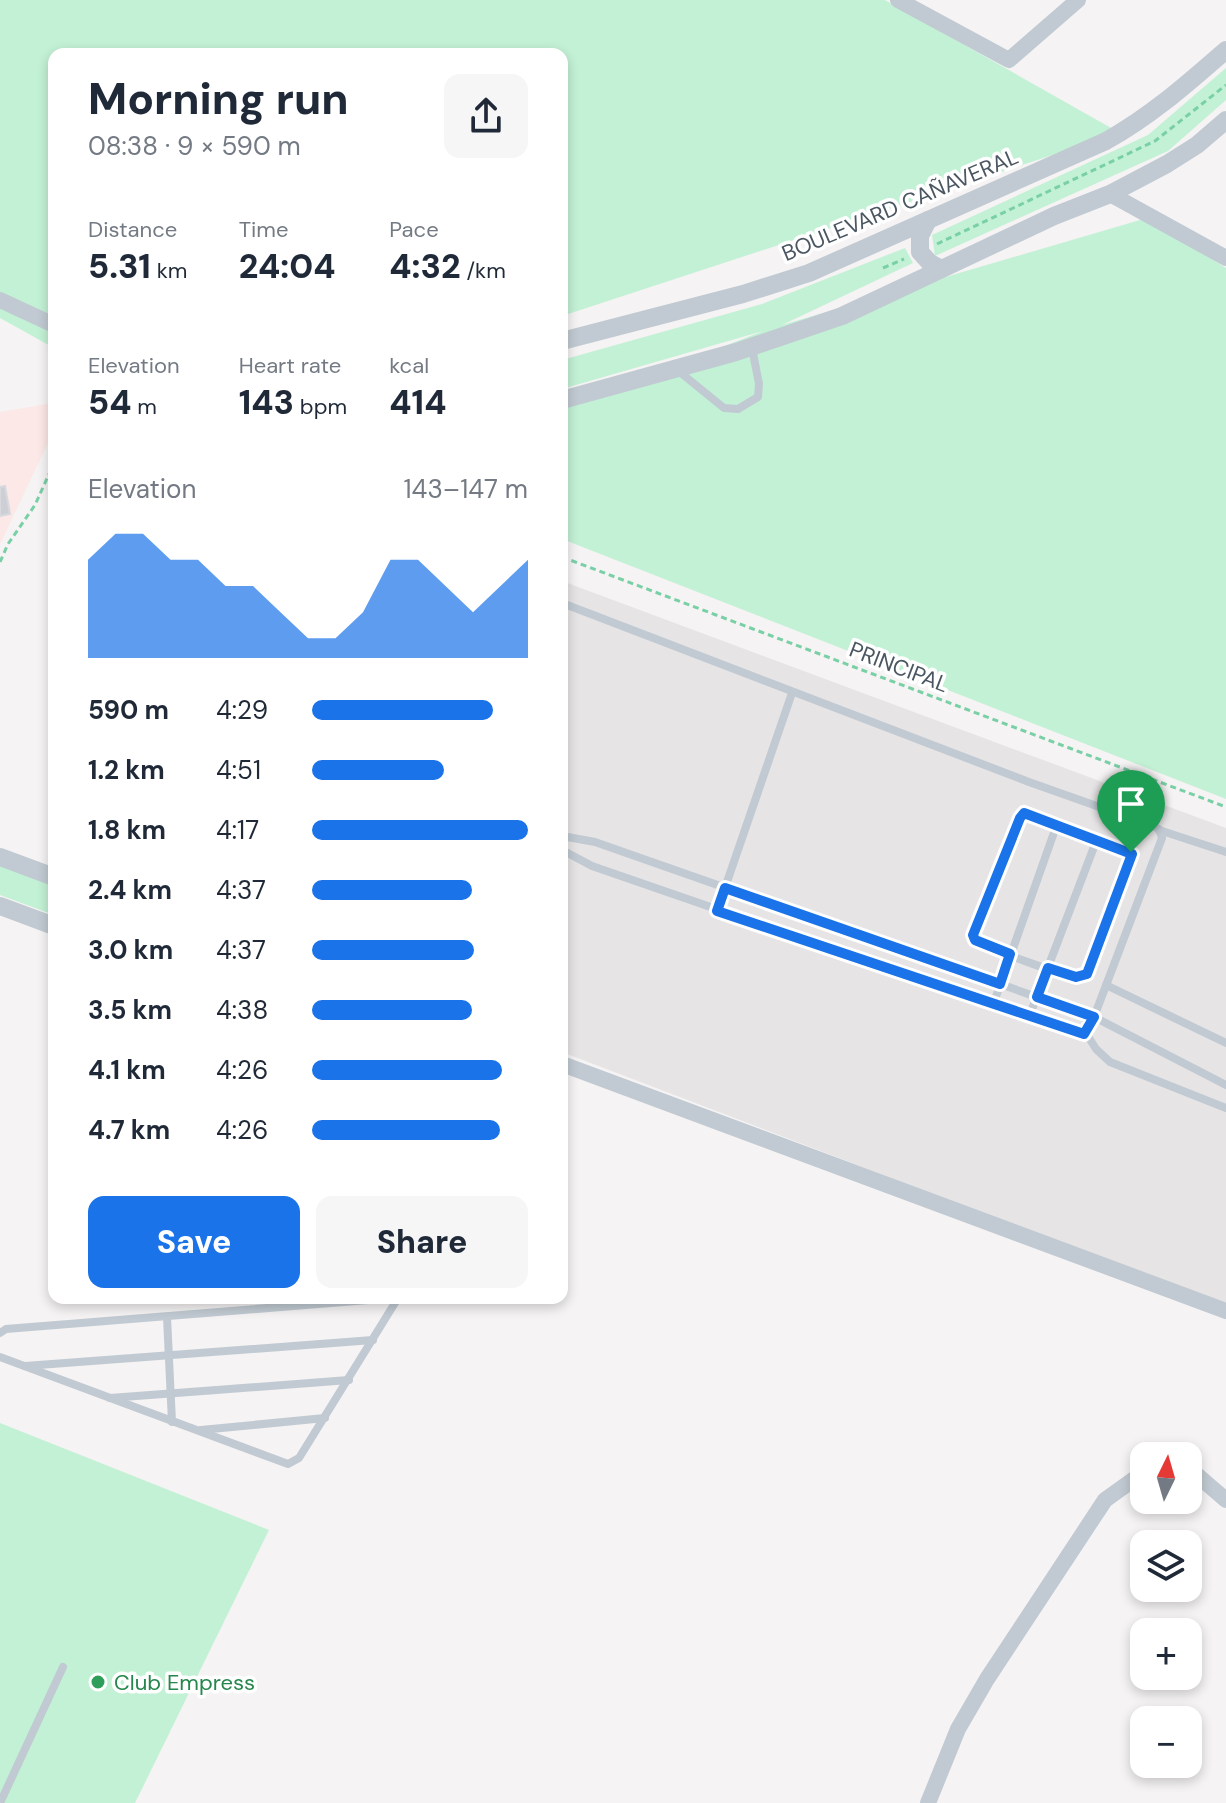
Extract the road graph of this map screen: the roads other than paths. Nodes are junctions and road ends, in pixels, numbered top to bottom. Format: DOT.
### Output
graph roads {
  1 [pos="898,0"];
  2 [pos="1078,0"];
  3 [pos="1226,50"];
  4 [pos="1226,120"];
  5 [pos="1110,194"];
  6 [pos="928,220"];
  7 [pos="1226,258"];
  8 [pos="941,269"];
  9 [pos="0,300"];
  10 [pos="48,322"];
  11 [pos="568,339"];
  12 [pos="752,348"];
  13 [pos="676,369"];
  14 [pos="568,398"];
  15 [pos="568,605"];
  16 [pos="792,693"];
  17 [pos="1057,824"];
  18 [pos="1159,829"];
  19 [pos="568,837"];
  20 [pos="1097,839"];
  21 [pos="1226,852"];
  22 [pos="568,853"];
  23 [pos="0,857"];
  24 [pos="29,868"];
  25 [pos="48,870"];
  26 [pos="48,875"];
  27 [pos="725,888"];
  28 [pos="0,906"];
  29 [pos="717,911"];
  30 [pos="48,924"];
  31 [pos="1010,954"];
  32 [pos="1048,968"];
  33 [pos="1000,984"];
  34 [pos="1106,985"];
  35 [pos="1037,997"];
  36 [pos="993,1005"];
  37 [pos="1029,1017"];
  38 [pos="1094,1017"];
  39 [pos="1086,1033"];
  40 [pos="1226,1043"];
  41 [pos="568,1066"];
  42 [pos="1226,1085"];
  43 [pos="1226,1108"];
  44 [pos="311,1304"];
  45 [pos="393,1304"];
  46 [pos="1226,1311"];
  47 [pos="167,1317"];
  48 [pos="0,1333"];
  49 [pos="373,1340"];
  50 [pos="169,1355"];
  51 [pos="0,1357"];
  52 [pos="20,1367"];
  53 [pos="349,1380"];
  54 [pos="171,1393"];
  55 [pos="107,1398"];
  56 [pos="325,1418"];
  57 [pos="172,1422"];
  58 [pos="196,1430"];
  59 [pos="1202,1479"];
  60 [pos="1130,1482"];
  61 [pos="1226,1500"];
  62 [pos="63,1667"];
  63 [pos="0,1803"];
  64 [pos="928,1803"];
  1 -- 2 [label="street"];
  3 -- 6 [label="street, BOULEVARD CAÑAVERAL"];
  4 -- 5 [label="street"];
  5 -- 7 [label="street"];
  5 -- 8 [label="street"];
  6 -- 8 [label="street"];
  6 -- 11 [label="street, BOULEVARD CAÑAVERAL"];
  8 -- 12 [label="street"];
  9 -- 10 [label="street"];
  12 -- 13 [label="street"];
  12 -- 13 [label="lane"];
  13 -- 14 [label="street"];
  15 -- 16 [label="lane"];
  16 -- 18 [label="lane"];
  16 -- 27 [label="lane"];
  17 -- 20 [label="lane"];
  17 -- 31 [label="lane"];
  17 -- 31 [label="lane"];
  18 -- 21 [label="lane"];
  18 -- 34 [label="lane"];
  19 -- 27 [label="lane"];
  20 -- 32 [label="lane"];
  20 -- 32 [label="lane"];
  22 -- 29 [label="lane"];
  23 -- 24 [label="street"];
  24 -- 25 [label="street"];
  24 -- 26 [label="street"];
  27 -- 29 [label="lane"];
  27 -- 33 [label="lane"];
  28 -- 30 [label="street"];
  29 -- 36 [label="lane"];
  31 -- 32 [label="lane"];
  31 -- 33 [label="lane"];
  32 -- 35 [label="lane"];
  33 -- 35 [label="lane"];
  33 -- 36 [label="lane"];
  34 -- 38 [label="lane"];
  34 -- 40 [label="lane"];
  35 -- 37 [label="lane"];
  35 -- 38 [label="lane"];
  36 -- 37 [label="lane"];
  37 -- 39 [label="lane"];
  38 -- 39 [label="lane"];
  38 -- 42 [label="lane"];
  39 -- 43 [label="lane"];
  41 -- 46 [label="street"];
  44 -- 47 [label="lane"];
  45 -- 49 [label="lane"];
  47 -- 48 [label="lane"];
  47 -- 50 [label="lane"];
  49 -- 50 [label="lane"];
  49 -- 53 [label="lane"];
  50 -- 52 [label="lane"];
  50 -- 54 [label="lane"];
  51 -- 52 [label="lane"];
  52 -- 55 [label="lane"];
  53 -- 54 [label="lane"];
  53 -- 56 [label="lane"];
  54 -- 55 [label="lane"];
  54 -- 57 [label="lane"];
  55 -- 57 [label="lane"];
  56 -- 58 [label="lane"];
  56 -- 58 [label="lane"];
  57 -- 58 [label="lane"];
  59 -- 61 [label="street"];
  60 -- 64 [label="street"];
  62 -- 63 [label="lane"];
}
